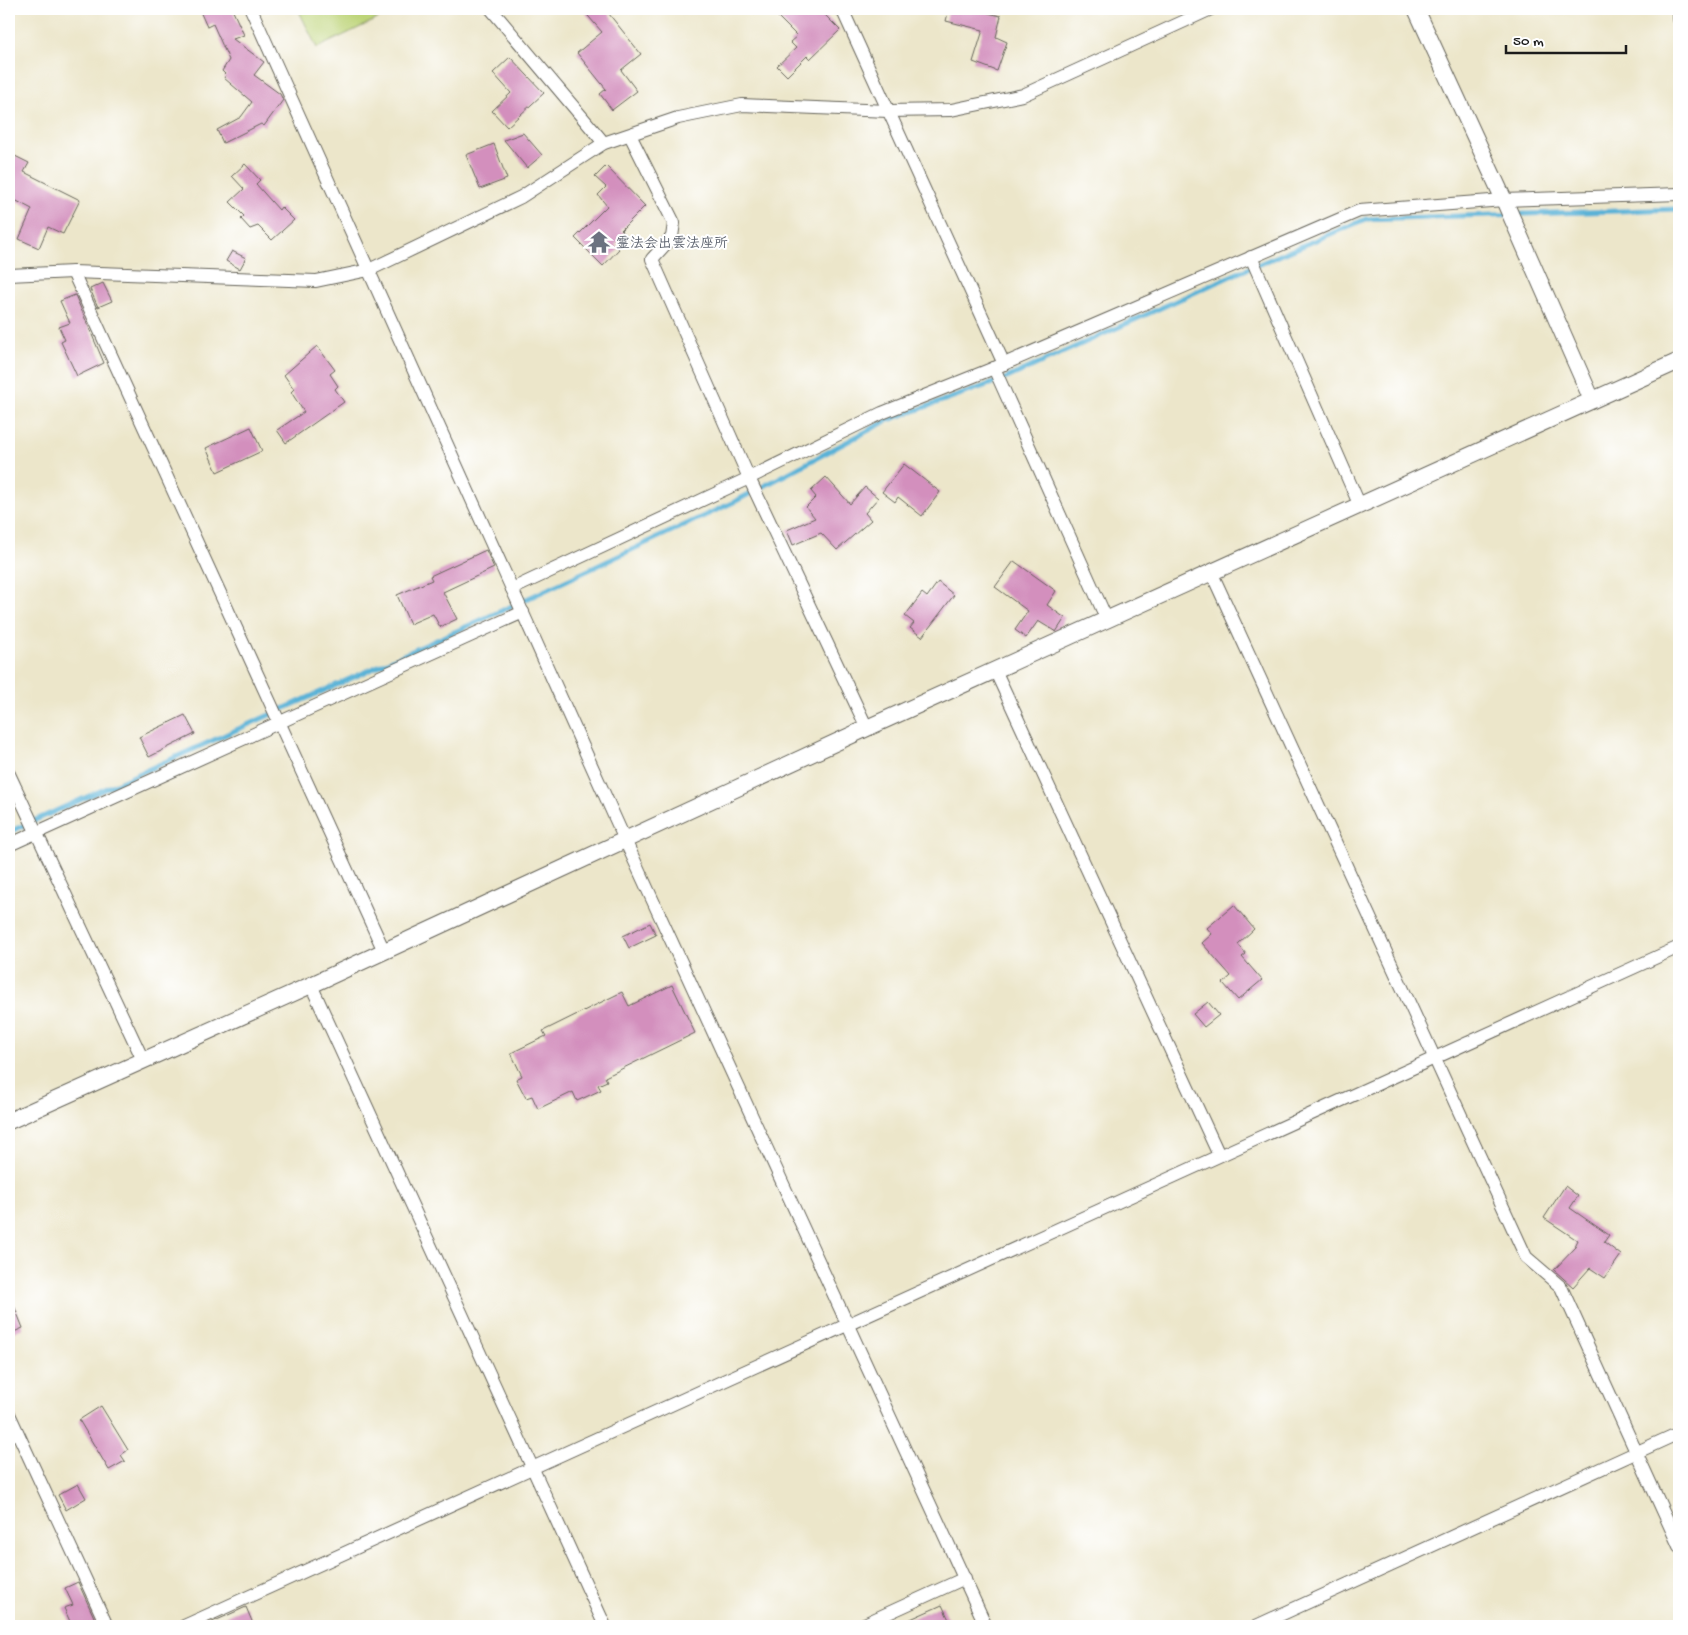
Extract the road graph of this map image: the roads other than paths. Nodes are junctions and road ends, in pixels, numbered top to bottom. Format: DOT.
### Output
graph roads {
  1 [pos="251,9"];
  2 [pos="491,9"];
  3 [pos="842,9"];
  4 [pos="1211,9"];
  5 [pos="1416,9"];
  6 [pos="1679,9"];
  7 [pos="1679,19"];
  8 [pos="888,111"];
  9 [pos="630,135"];
  10 [pos="604,143"];
  11 [pos="1679,194"];
  12 [pos="1504,200"];
  13 [pos="1251,257"];
  14 [pos="369,270"];
  15 [pos="73,272"];
  16 [pos="9,275"];
  17 [pos="1679,361"];
  18 [pos="999,366"];
  19 [pos="1592,400"];
  20 [pos="749,478"];
  21 [pos="1360,506"];
  22 [pos="1215,571"];
  23 [pos="512,589"];
  24 [pos="523,612"];
  25 [pos="1107,620"];
  26 [pos="996,670"];
  27 [pos="279,723"];
  28 [pos="867,728"];
  29 [pos="9,774"];
  30 [pos="36,833"];
  31 [pos="626,840"];
  32 [pos="9,845"];
  33 [pos="1679,947"];
  34 [pos="384,951"];
  35 [pos="311,985"];
  36 [pos="1435,1059"];
  37 [pos="143,1060"];
  38 [pos="9,1121"];
  39 [pos="1219,1155"];
  40 [pos="846,1324"];
  41 [pos="9,1414"];
  42 [pos="1679,1433"];
  43 [pos="1638,1453"];
  44 [pos="533,1468"];
  45 [pos="1679,1546"];
  46 [pos="965,1578"];
  47 [pos="107,1626"];
  48 [pos="184,1626"];
  49 [pos="605,1626"];
  50 [pos="860,1626"];
  51 [pos="986,1626"];
  52 [pos="1256,1626"];
  1 -- 14 [label="street"];
  2 -- 10 [label="street"];
  3 -- 8 [label="street"];
  4 -- 8 [label="street"];
  5 -- 12 [label="street"];
  6 -- 7 [label="street"];
  8 -- 9 [label="street"];
  8 -- 18 [label="street"];
  9 -- 10 [label="street"];
  9 -- 20 [label="street"];
  10 -- 14 [label="street"];
  11 -- 12 [label="street"];
  12 -- 13 [label="street"];
  12 -- 19 [label="street"];
  13 -- 18 [label="street"];
  13 -- 21 [label="street"];
  14 -- 15 [label="street"];
  14 -- 23 [label="street"];
  15 -- 16 [label="street"];
  15 -- 27 [label="street"];
  17 -- 19 [label="street"];
  18 -- 20 [label="street"];
  18 -- 25 [label="street"];
  19 -- 21 [label="street"];
  20 -- 23 [label="street"];
  20 -- 28 [label="street"];
  21 -- 22 [label="street"];
  22 -- 25 [label="street"];
  22 -- 36 [label="street"];
  23 -- 24 [label="street"];
  24 -- 27 [label="street"];
  24 -- 31 [label="street"];
  25 -- 26 [label="street"];
  26 -- 28 [label="street"];
  26 -- 39 [label="street"];
  27 -- 30 [label="street"];
  27 -- 34 [label="street"];
  28 -- 31 [label="street"];
  29 -- 30 [label="street"];
  30 -- 32 [label="street"];
  30 -- 37 [label="street"];
  31 -- 34 [label="street"];
  31 -- 40 [label="street"];
  33 -- 36 [label="street"];
  34 -- 35 [label="street"];
  35 -- 37 [label="street"];
  35 -- 44 [label="street"];
  36 -- 39 [label="street"];
  36 -- 43 [label="street"];
  37 -- 38 [label="street"];
  39 -- 40 [label="street"];
  40 -- 44 [label="street"];
  40 -- 46 [label="street"];
  41 -- 47 [label="street"];
  42 -- 43 [label="street"];
  43 -- 45 [label="street"];
  43 -- 52 [label="street"];
  44 -- 48 [label="street"];
  44 -- 49 [label="street"];
  46 -- 50 [label="street"];
  46 -- 51 [label="street"];
}
